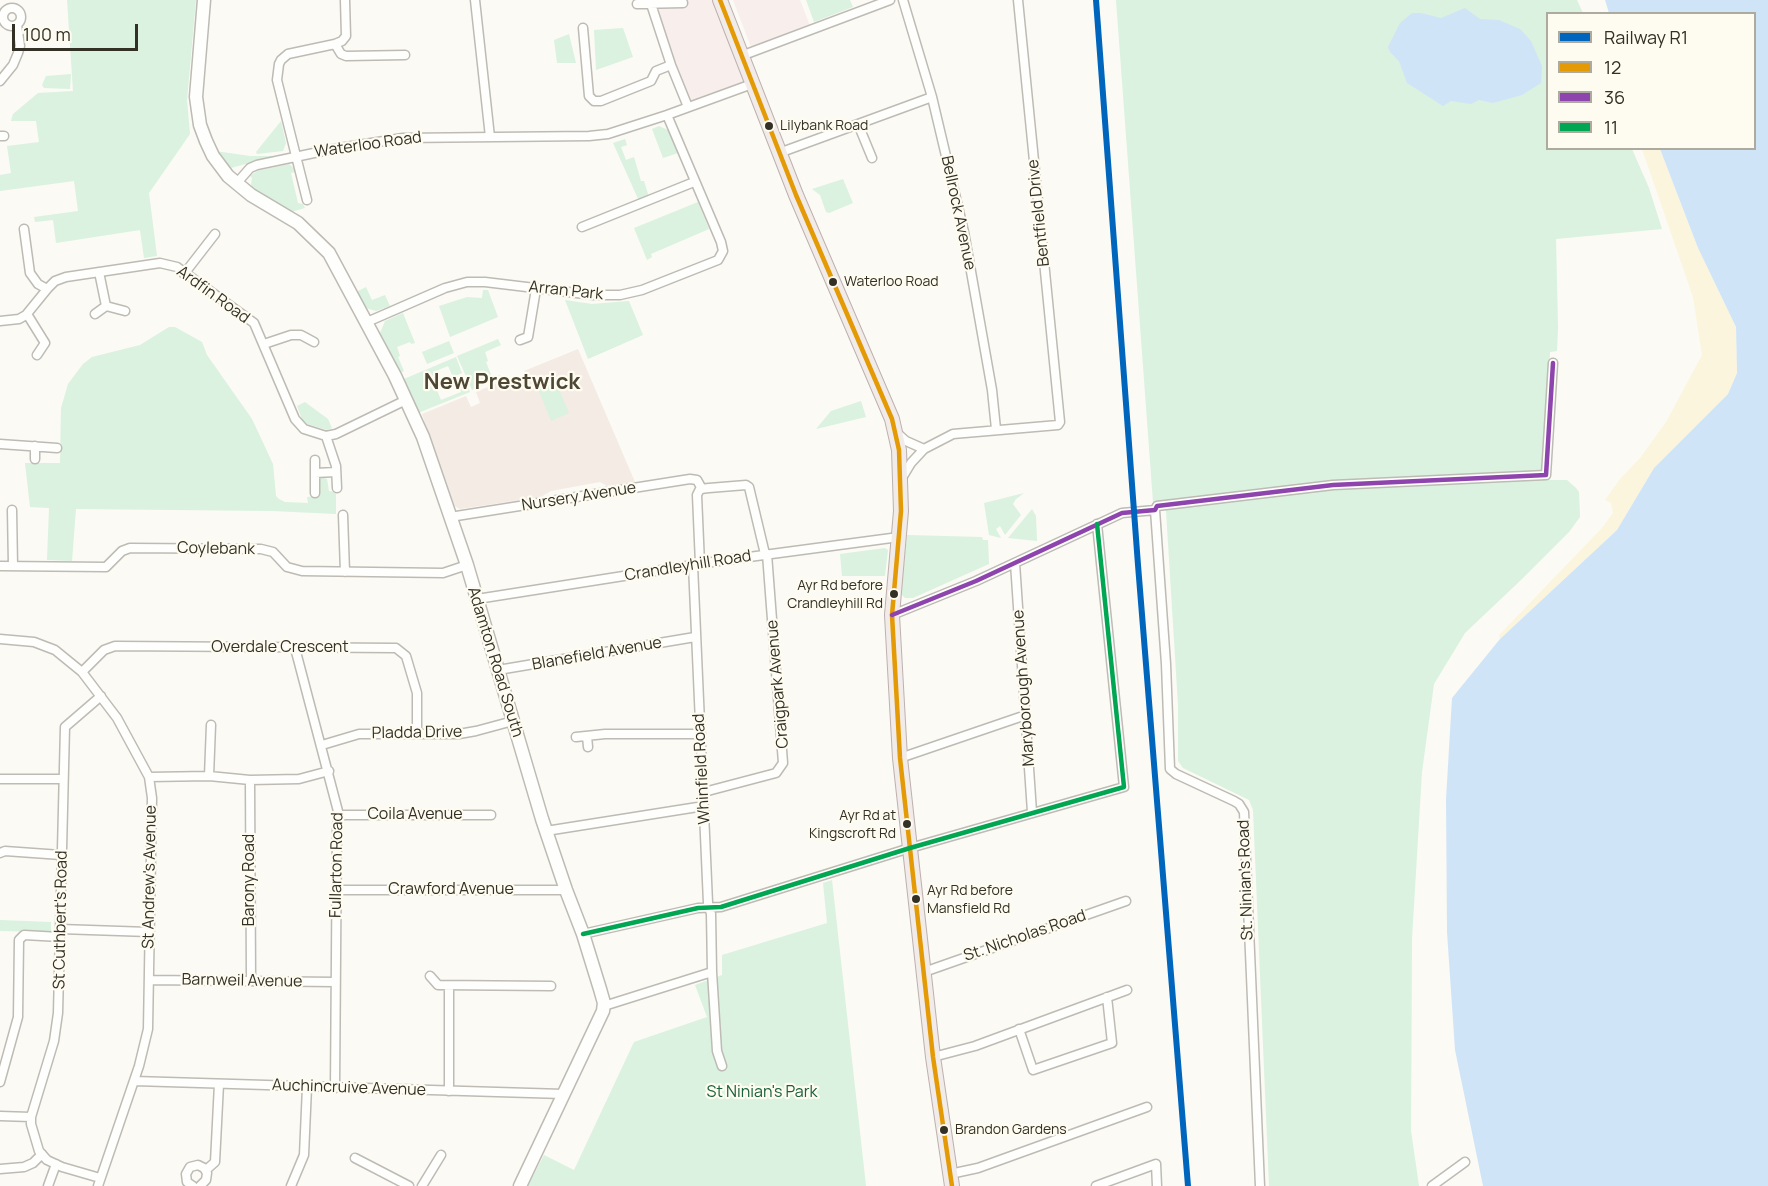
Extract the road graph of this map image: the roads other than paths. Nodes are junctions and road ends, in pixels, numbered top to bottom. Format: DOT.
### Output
graph roads {
  1 [pos="204,0"];
  2 [pos="345,0"];
  3 [pos="475,0"];
  4 [pos="720,0"];
  5 [pos="890,0"];
  6 [pos="903,0"];
  7 [pos="1018,0"];
  8 [pos="683,3"];
  9 [pos="11,4"];
  10 [pos="637,4"];
  11 [pos="651,4"];
  12 [pos="1,19"];
  13 [pos="17,25"];
  14 [pos="583,28"];
  15 [pos="335,44"];
  16 [pos="405,54"];
  17 [pos="741,56"];
  18 [pos="671,65"];
  19 [pos="0,81"];
  20 [pos="752,84"];
  21 [pos="932,97"];
  22 [pos="688,107"];
  23 [pos="667,115"];
  24 [pos="858,124"];
  25 [pos="490,137"];
  26 [pos="779,153"];
  27 [pos="295,156"];
  28 [pos="872,158"];
  29 [pos="694,182"];
  30 [pos="236,184"];
  31 [pos="307,200"];
  32 [pos="582,227"];
  33 [pos="24,229"];
  34 [pos="215,234"];
  35 [pos="99,272"];
  36 [pos="184,274"];
  37 [pos="47,289"];
  38 [pos="536,289"];
  39 [pos="106,306"];
  40 [pos="125,311"];
  41 [pos="27,314"];
  42 [pos="94,314"];
  43 [pos="0,321"];
  44 [pos="366,322"];
  45 [pos="520,340"];
  46 [pos="314,342"];
  47 [pos="264,344"];
  48 [pos="37,355"];
  49 [pos="1553,363"];
  50 [pos="406,400"];
  51 [pos="996,429"];
  52 [pos="895,432"];
  53 [pos="326,436"];
  54 [pos="0,444"];
  55 [pos="35,446"];
  56 [pos="57,448"];
  57 [pos="924,449"];
  58 [pos="35,459"];
  59 [pos="315,460"];
  60 [pos="336,472"];
  61 [pos="315,473"];
  62 [pos="902,479"];
  63 [pos="337,488"];
  64 [pos="702,489"];
  65 [pos="315,492"];
  66 [pos="12,510"];
  67 [pos="1155,510"];
  68 [pos="343,515"];
  69 [pos="450,517"];
  70 [pos="1097,524"];
  71 [pos="899,537"];
  72 [pos="766,554"];
  73 [pos="1015,563"];
  74 [pos="696,564"];
  75 [pos="0,566"];
  76 [pos="14,566"];
  77 [pos="467,566"];
  78 [pos="345,572"];
  79 [pos="477,599"];
  80 [pos="892,615"];
  81 [pos="696,637"];
  82 [pos="0,639"];
  83 [pos="296,648"];
  84 [pos="498,670"];
  85 [pos="82,672"];
  86 [pos="101,696"];
  87 [pos="1026,715"];
  88 [pos="513,721"];
  89 [pos="211,725"];
  90 [pos="417,734"];
  91 [pos="701,734"];
  92 [pos="588,736"];
  93 [pos="576,737"];
  94 [pos="322,745"];
  95 [pos="588,747"];
  96 [pos="900,758"];
  97 [pos="329,771"];
  98 [pos="209,776"];
  99 [pos="149,777"];
  100 [pos="0,779"];
  101 [pos="63,779"];
  102 [pos="250,780"];
  103 [pos="704,792"];
  104 [pos="704,806"];
  105 [pos="1032,812"];
  106 [pos="339,815"];
  107 [pos="490,815"];
  108 [pos="546,831"];
  109 [pos="910,848"];
  110 [pos="0,853"];
  111 [pos="62,855"];
  112 [pos="336,890"];
  113 [pos="566,890"];
  114 [pos="1126,901"];
  115 [pos="709,908"];
  116 [pos="60,933"];
  117 [pos="149,933"];
  118 [pos="583,934"];
  119 [pos="712,972"];
  120 [pos="924,972"];
  121 [pos="430,976"];
  122 [pos="149,980"];
  123 [pos="251,981"];
  124 [pos="335,982"];
  125 [pos="449,986"];
  126 [pos="551,986"];
  127 [pos="1127,990"];
  128 [pos="1107,997"];
  129 [pos="604,1006"];
  130 [pos="1019,1029"];
  131 [pos="933,1057"];
  132 [pos="722,1066"];
  133 [pos="134,1081"];
  134 [pos="0,1082"];
  135 [pos="219,1084"];
  136 [pos="307,1087"];
  137 [pos="335,1088"];
  138 [pos="449,1091"];
  139 [pos="564,1094"];
  140 [pos="1148,1107"];
  141 [pos="0,1116"];
  142 [pos="31,1118"];
  143 [pos="42,1154"];
  144 [pos="441,1155"];
  145 [pos="355,1158"];
  146 [pos="1465,1162"];
  147 [pos="56,1164"];
  148 [pos="0,1169"];
  149 [pos="206,1170"];
  150 [pos="951,1180"];
  151 [pos="99,1182"];
  152 [pos="48,1186"];
  153 [pos="193,1186"];
  154 [pos="200,1186"];
  155 [pos="291,1186"];
  156 [pos="409,1186"];
  157 [pos="422,1186"];
  158 [pos="520,1186"];
  159 [pos="1096,1186"];
  160 [pos="1156,1186"];
  161 [pos="1260,1186"];
  162 [pos="1432,1186"];
  1 -- 30 [label="street, Adamton Road South"];
  2 -- 15 [label="street"];
  3 -- 25 [label="street"];
  4 -- 17 [label="main road"];
  5 -- 17 [label="street"];
  6 -- 21 [label="street, Bellrock Avenue"];
  7 -- 51 [label="street, Bentfield Drive"];
  8 -- 11 [label="street"];
  9 -- 12 [label="street"];
  9 -- 13 [label="street"];
  10 -- 11 [label="street"];
  11 -- 18 [label="street"];
  12 -- 13 [label="street"];
  13 -- 19 [label="street"];
  14 -- 18 [label="street"];
  15 -- 16 [label="street"];
  15 -- 27 [label="street"];
  17 -- 20 [label="main road"];
  18 -- 22 [label="street"];
  20 -- 22 [label="street, Waterloo Road"];
  20 -- 26 [label="main road"];
  21 -- 24 [label="street"];
  21 -- 51 [label="street, Bellrock Avenue"];
  22 -- 23 [label="street, Waterloo Road"];
  23 -- 25 [label="street, Waterloo Road"];
  23 -- 29 [label="street, Arran Park"];
  24 -- 26 [label="street"];
  24 -- 28 [label="street"];
  25 -- 27 [label="street, Waterloo Road"];
  26 -- 52 [label="main road"];
  27 -- 30 [label="street, Waterloo Road"];
  27 -- 31 [label="street"];
  29 -- 32 [label="street"];
  29 -- 38 [label="street, Arran Park"];
  30 -- 44 [label="street, Adamton Road South"];
  33 -- 37 [label="street"];
  34 -- 36 [label="street"];
  35 -- 36 [label="street, Ardfin Road"];
  35 -- 37 [label="street, Ardfin Road"];
  35 -- 39 [label="street"];
  36 -- 47 [label="street, Ardfin Road"];
  37 -- 41 [label="street, Ardfin Road"];
  38 -- 44 [label="street, Arran Park"];
  38 -- 45 [label="street"];
  39 -- 40 [label="street"];
  39 -- 42 [label="street"];
  41 -- 43 [label="street"];
  41 -- 48 [label="street"];
  44 -- 50 [label="street, Adamton Road South"];
  46 -- 47 [label="street"];
  47 -- 53 [label="street, Ardfin Road"];
  49 -- 67 [label="street"];
  50 -- 53 [label="street"];
  50 -- 69 [label="street, Adamton Road South"];
  51 -- 57 [label="street"];
  52 -- 57 [label="street"];
  52 -- 62 [label="main road"];
  53 -- 60 [label="street"];
  54 -- 55 [label="street"];
  55 -- 56 [label="street"];
  55 -- 58 [label="street"];
  57 -- 62 [label="street"];
  59 -- 61 [label="street"];
  60 -- 61 [label="street"];
  60 -- 63 [label="street"];
  61 -- 65 [label="street"];
  62 -- 71 [label="main road"];
  64 -- 69 [label="street, Nursery Avenue"];
  64 -- 72 [label="street, Craigpark Avenue"];
  64 -- 74 [label="street, Whinfield Road"];
  66 -- 76 [label="street"];
  67 -- 70 [label="street"];
  67 -- 161 [label="street, St. Ninian's Road"];
  68 -- 78 [label="street"];
  69 -- 77 [label="street, Adamton Road South"];
  70 -- 73 [label="street"];
  70 -- 105 [label="street"];
  71 -- 72 [label="street, Crandleyhill Road"];
  71 -- 80 [label="main road"];
  72 -- 74 [label="street, Crandleyhill Road"];
  72 -- 103 [label="street, Craigpark Avenue"];
  73 -- 80 [label="street"];
  73 -- 87 [label="street, Maryborough Avenue"];
  74 -- 79 [label="street, Crandleyhill Road"];
  74 -- 81 [label="street, Whinfield Road"];
  75 -- 76 [label="street, Coylebank"];
  76 -- 78 [label="street, Coylebank"];
  77 -- 78 [label="street, Coylebank"];
  77 -- 79 [label="street, Adamton Road South"];
  79 -- 84 [label="street, Adamton Road South"];
  80 -- 96 [label="main road"];
  81 -- 84 [label="street, Blanefield Avenue"];
  81 -- 91 [label="street, Whinfield Road"];
  82 -- 85 [label="street, St Andrew's Avenue"];
  83 -- 85 [label="street, Overdale Crescent"];
  83 -- 90 [label="street, Overdale Crescent"];
  83 -- 94 [label="street, Fullarton Road"];
  84 -- 88 [label="street, Adamton Road South"];
  85 -- 86 [label="street, St Andrew's Avenue"];
  86 -- 99 [label="street, St Andrew's Avenue"];
  86 -- 101 [label="street, St Cuthbert's Road"];
  87 -- 96 [label="street"];
  87 -- 105 [label="street, Maryborough Avenue"];
  88 -- 90 [label="street, Pladda Drive"];
  88 -- 108 [label="street, Adamton Road South"];
  89 -- 98 [label="street"];
  90 -- 94 [label="street, Pladda Drive"];
  91 -- 92 [label="street"];
  91 -- 103 [label="street, Whinfield Road"];
  92 -- 93 [label="street"];
  92 -- 95 [label="street"];
  94 -- 97 [label="street, Fullarton Road"];
  96 -- 109 [label="main road"];
  97 -- 102 [label="street"];
  97 -- 106 [label="street, Fullarton Road"];
  98 -- 99 [label="street"];
  98 -- 102 [label="street"];
  99 -- 117 [label="street, St Andrew's Avenue"];
  100 -- 101 [label="street"];
  101 -- 111 [label="street, St Cuthbert's Road"];
  102 -- 123 [label="street, Barony Road"];
  103 -- 104 [label="street, Whinfield Road"];
  104 -- 108 [label="street"];
  104 -- 115 [label="street, Whinfield Road"];
  105 -- 109 [label="street"];
  106 -- 107 [label="street, Coila Avenue"];
  106 -- 112 [label="street, Fullarton Road"];
  108 -- 113 [label="street, Adamton Road South"];
  109 -- 115 [label="street"];
  109 -- 120 [label="main road"];
  110 -- 111 [label="street"];
  111 -- 116 [label="street, St Cuthbert's Road"];
  112 -- 113 [label="street, Crawford Avenue"];
  112 -- 124 [label="street, Fullarton Road"];
  113 -- 118 [label="street, Adamton Road South"];
  114 -- 120 [label="street, St. Nicholas Road"];
  115 -- 118 [label="street"];
  115 -- 119 [label="street, Whinfield Road"];
  116 -- 117 [label="street"];
  116 -- 134 [label="street"];
  116 -- 142 [label="street, St Cuthbert's Road"];
  117 -- 122 [label="street, St Andrew's Avenue"];
  118 -- 129 [label="street, Adamton Road South"];
  119 -- 129 [label="street"];
  119 -- 132 [label="street, Whinfield Road"];
  120 -- 131 [label="main road"];
  121 -- 125 [label="street"];
  122 -- 123 [label="street, Barnweil Avenue"];
  122 -- 133 [label="street, St Andrew's Avenue"];
  123 -- 124 [label="street, Barnweil Avenue"];
  124 -- 137 [label="street, Fullarton Road"];
  125 -- 126 [label="street"];
  125 -- 138 [label="street"];
  127 -- 128 [label="street"];
  128 -- 130 [label="street"];
  128 -- 130 [label="street"];
  129 -- 139 [label="street"];
  130 -- 131 [label="street"];
  131 -- 150 [label="main road"];
  133 -- 135 [label="street, Auchincruive Avenue"];
  133 -- 151 [label="street, St Andrew's Avenue"];
  135 -- 136 [label="street, Auchincruive Avenue"];
  135 -- 149 [label="street"];
  136 -- 137 [label="street, Auchincruive Avenue"];
  136 -- 155 [label="street"];
  137 -- 138 [label="street, Auchincruive Avenue"];
  138 -- 139 [label="street, Auchincruive Avenue"];
  139 -- 158 [label="street"];
  140 -- 150 [label="street"];
  141 -- 142 [label="street"];
  142 -- 143 [label="street"];
  143 -- 147 [label="street"];
  143 -- 148 [label="street"];
  144 -- 157 [label="street"];
  145 -- 156 [label="street"];
  146 -- 162 [label="street"];
  147 -- 151 [label="street"];
  147 -- 152 [label="street"];
  149 -- 153 [label="street"];
  149 -- 154 [label="street"];
  159 -- 160 [label="street"];
}
